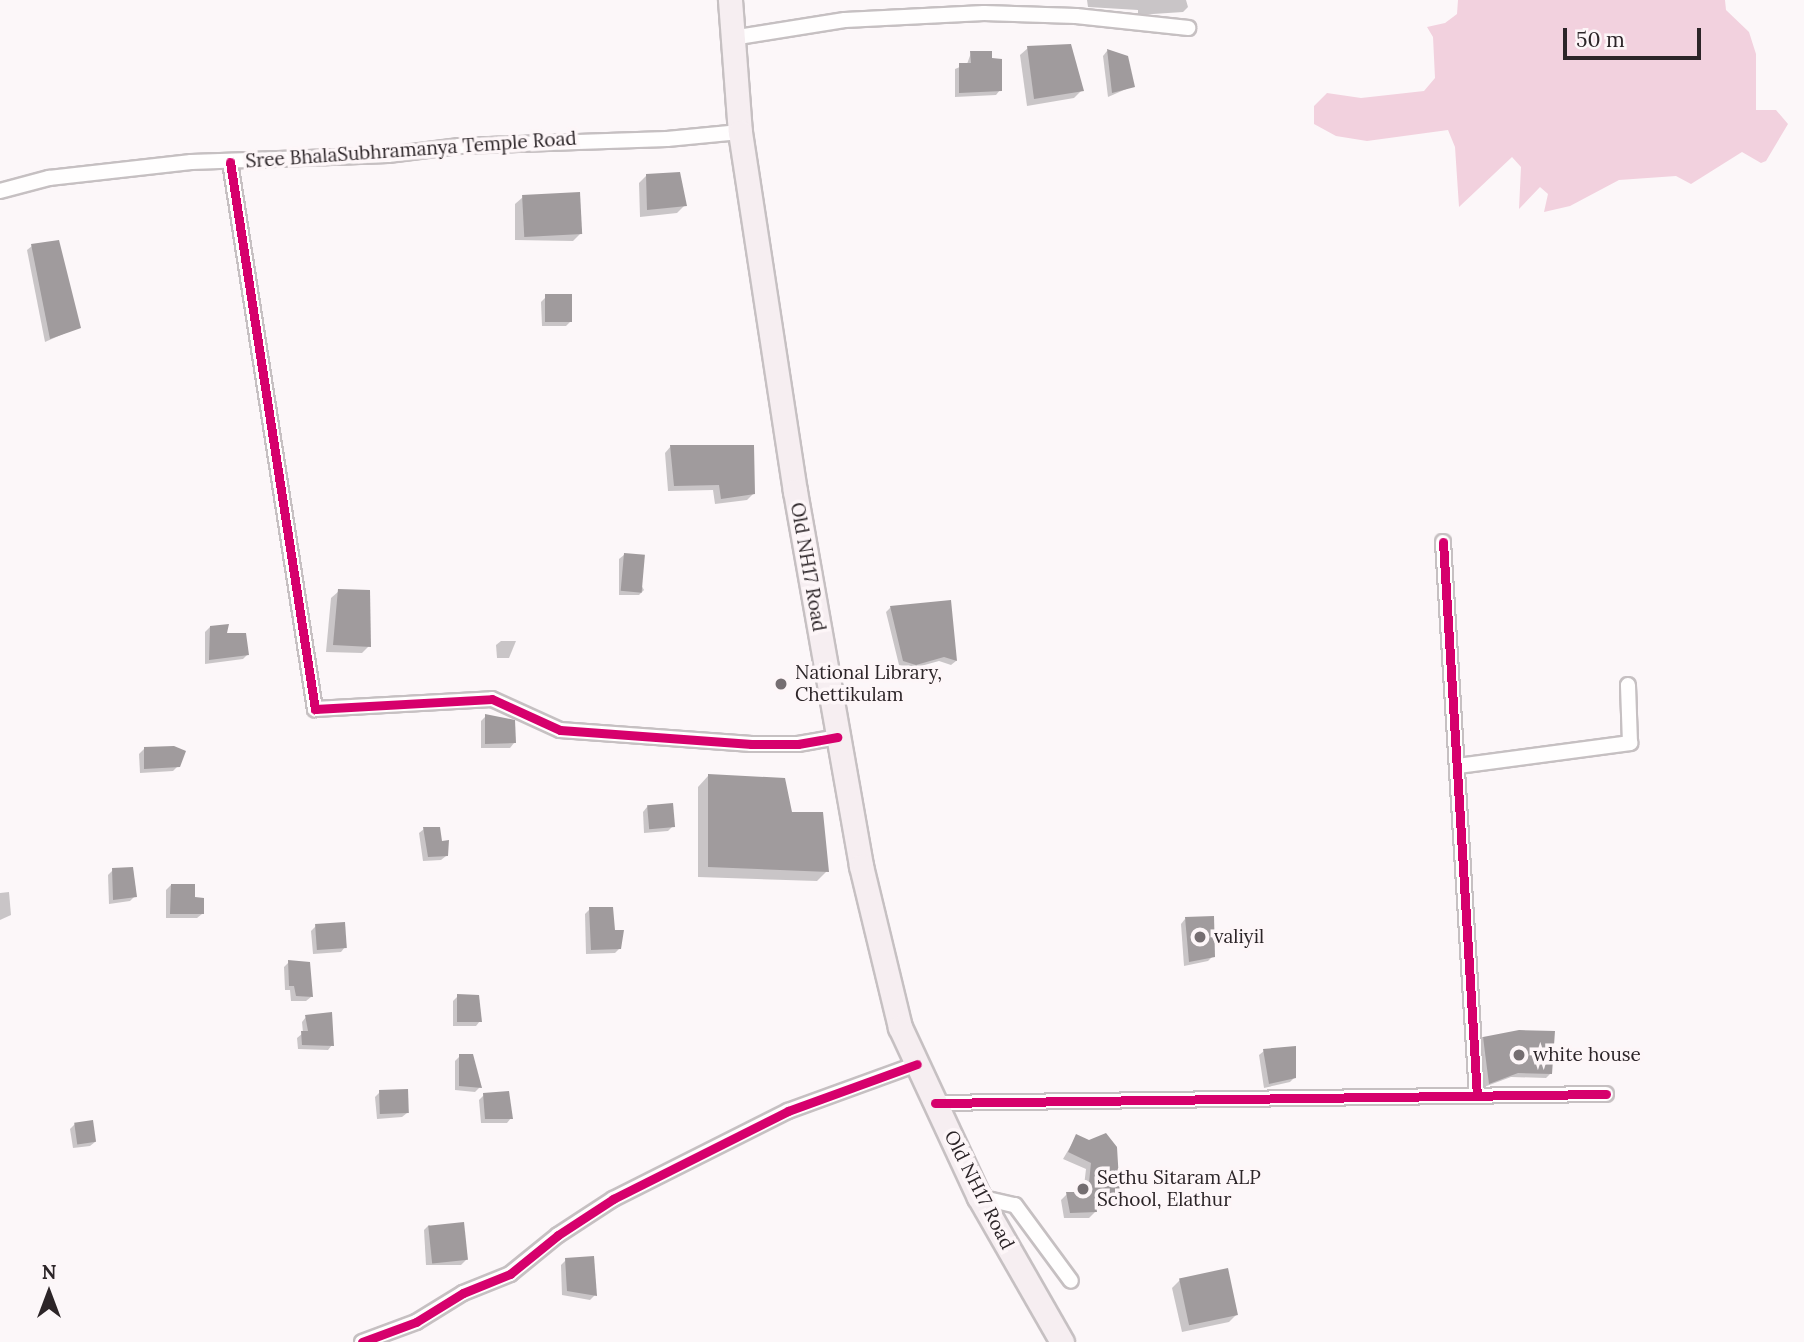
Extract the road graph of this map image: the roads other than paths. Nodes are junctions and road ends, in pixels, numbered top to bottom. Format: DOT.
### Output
graph roads {
  1 [pos="730,0"];
  2 [pos="1188,28"];
  3 [pos="732,38"];
  4 [pos="740,132"];
  5 [pos="230,162"];
  6 [pos="0,191"];
  7 [pos="1443,542"];
  8 [pos="1628,685"];
  9 [pos="837,737"];
  10 [pos="1458,766"];
  11 [pos="917,1064"];
  12 [pos="1606,1094"];
  13 [pos="1477,1096"];
  14 [pos="935,1103"];
  15 [pos="979,1197"];
  16 [pos="1072,1281"];
  17 [pos="362,1342"];
  18 [pos="1062,1342"];
  1 -- 3 [label="main road, Old NH17 Road"];
  2 -- 3 [label="street"];
  3 -- 4 [label="main road, Old NH17 Road"];
  4 -- 5 [label="street, Sree BhalaSubhramanya Temple Road"];
  4 -- 9 [label="main road, Old NH17 Road"];
  5 -- 6 [label="street, Sree BhalaSubhramanya Temple Road"];
  5 -- 9 [label="street"];
  7 -- 10 [label="street"];
  8 -- 10 [label="street"];
  9 -- 11 [label="main road, Old NH17 Road"];
  10 -- 13 [label="street"];
  11 -- 14 [label="main road, Old NH17 Road"];
  11 -- 17 [label="street"];
  12 -- 13 [label="street"];
  13 -- 14 [label="street"];
  14 -- 15 [label="main road, Old NH17 Road"];
  15 -- 16 [label="street"];
  15 -- 18 [label="main road, Old NH17 Road"];
}
